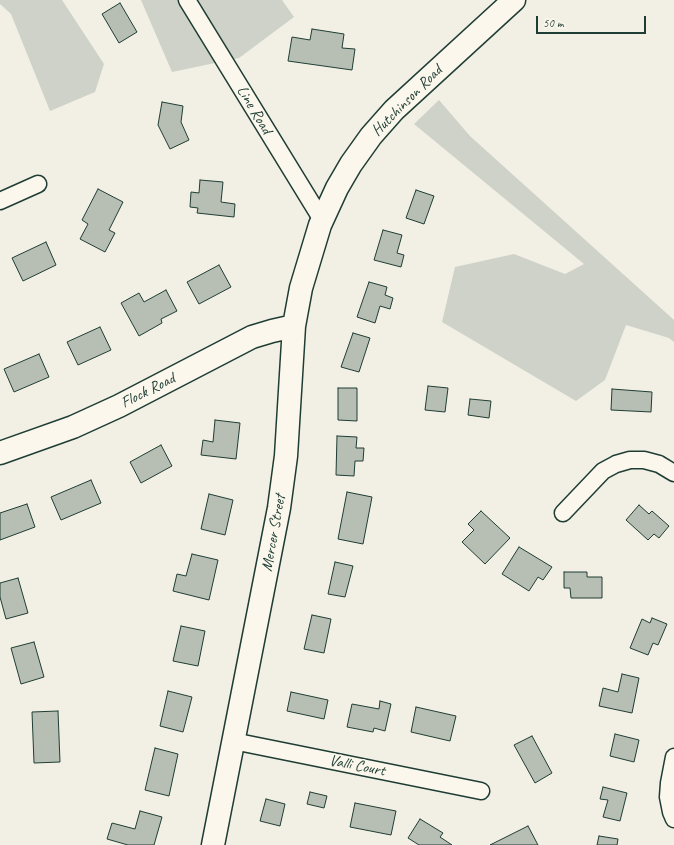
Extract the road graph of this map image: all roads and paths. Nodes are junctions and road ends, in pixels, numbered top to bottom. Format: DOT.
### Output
graph roads {
  1 [pos="187,0"];
  2 [pos="514,0"];
  3 [pos="38,184"];
  4 [pos="0,201"];
  5 [pos="322,220"];
  6 [pos="294,326"];
  7 [pos="0,453"];
  8 [pos="674,473"];
  9 [pos="563,513"];
  10 [pos="232,741"];
  11 [pos="674,757"];
  12 [pos="481,791"];
  13 [pos="674,819"];
  14 [pos="213,845"];
  1 -- 5 [label="street, Line Road"];
  2 -- 5 [label="street, Hutchinson Road"];
  3 -- 4 [label="street"];
  5 -- 6 [label="street, Mercer Street"];
  6 -- 7 [label="street, Flock Road"];
  6 -- 10 [label="street, Mercer Street"];
  8 -- 9 [label="street"];
  10 -- 12 [label="street, Valli Court"];
  10 -- 14 [label="street, Mercer Street"];
  11 -- 13 [label="street"];
}
